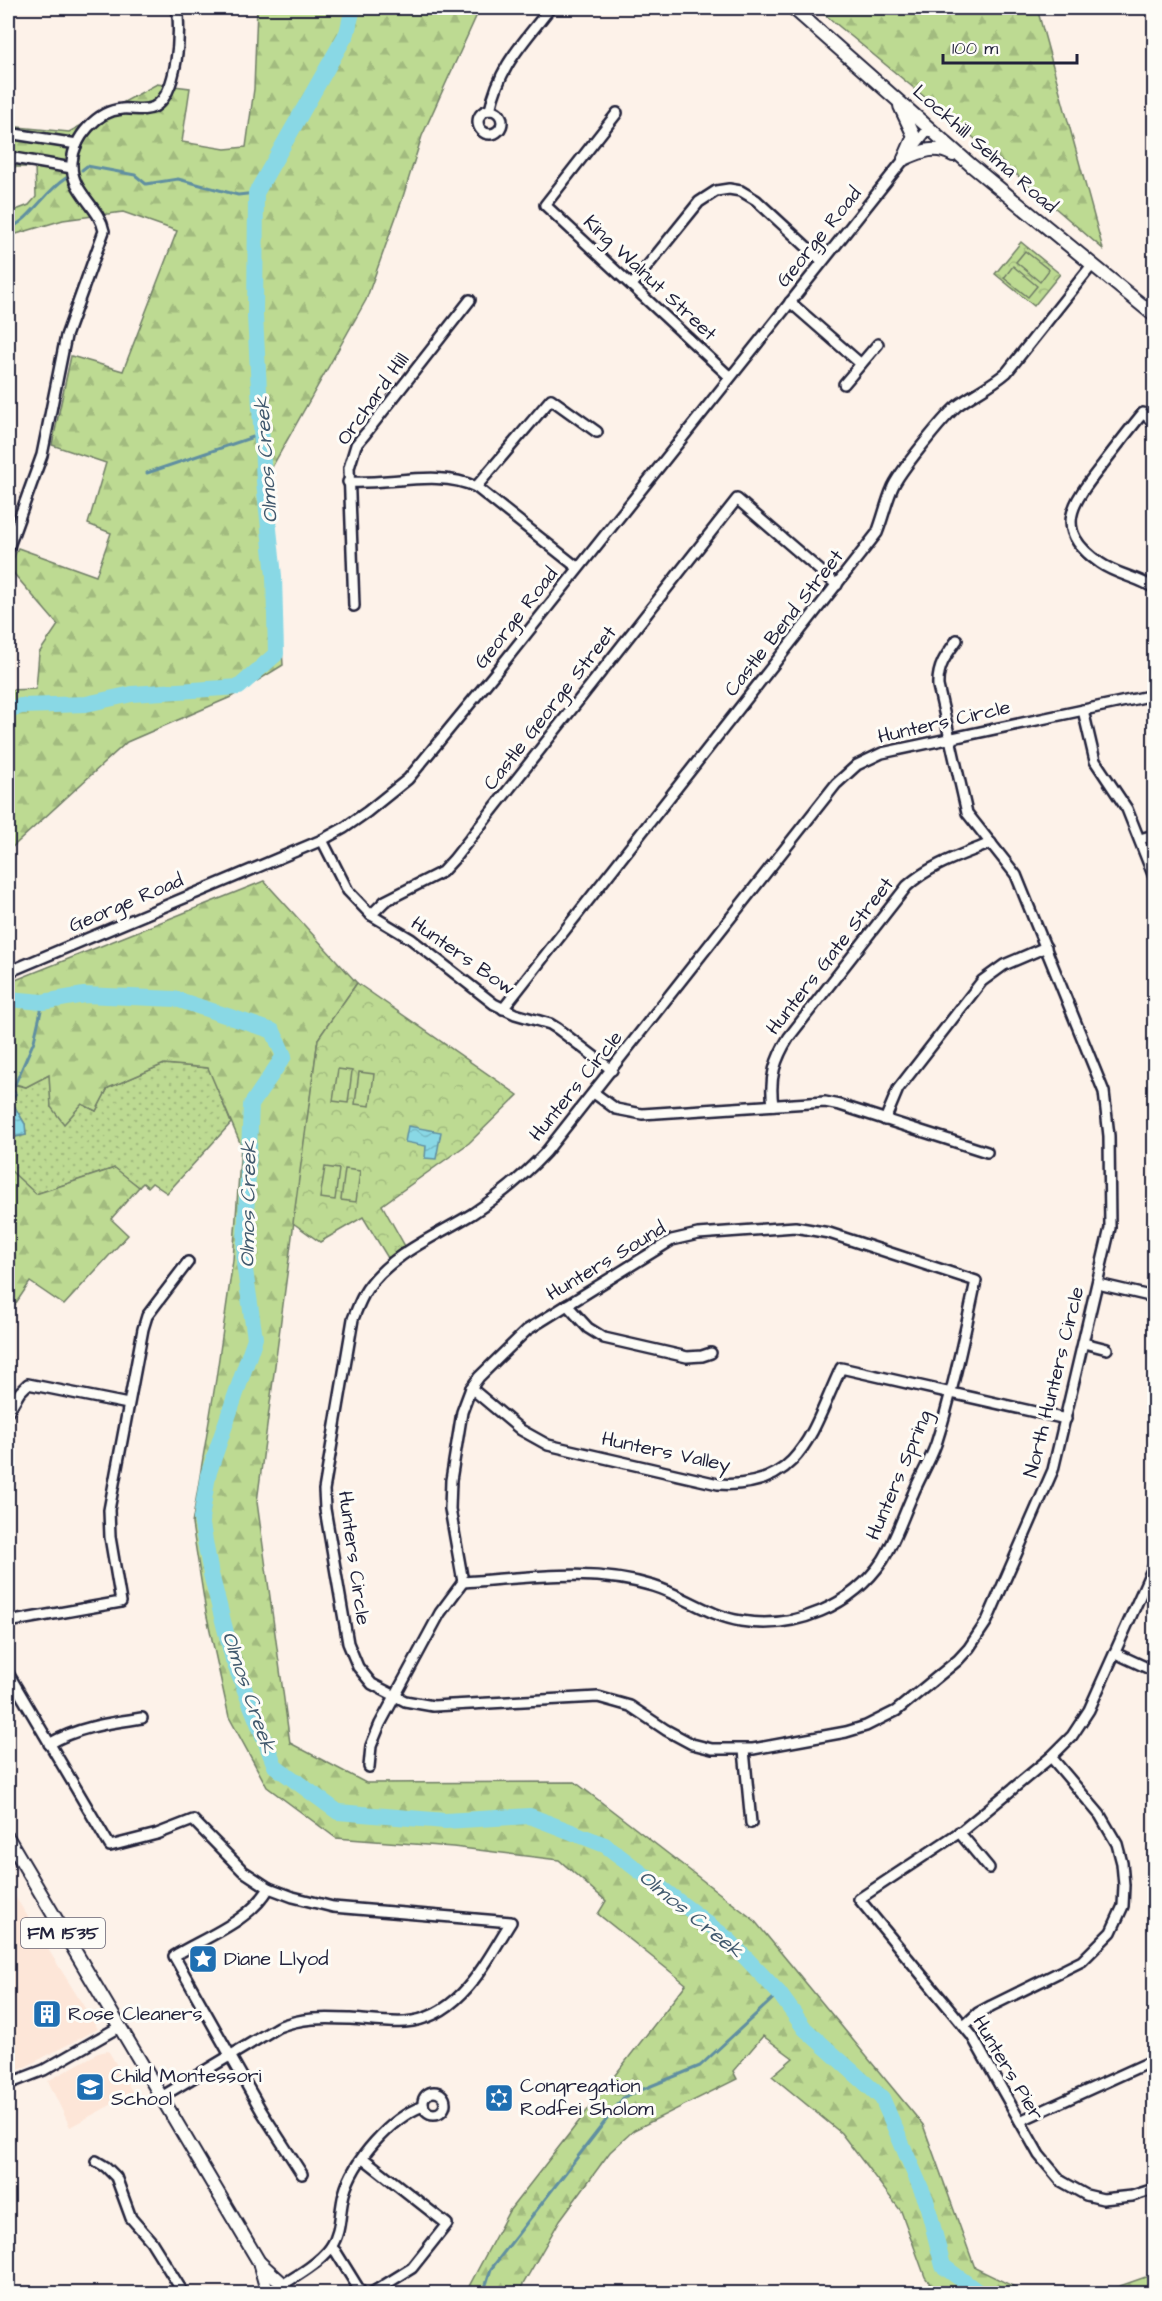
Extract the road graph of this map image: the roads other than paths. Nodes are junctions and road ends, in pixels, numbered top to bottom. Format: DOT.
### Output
graph roads {
  1 [pos="177,8"];
  2 [pos="550,8"];
  3 [pos="793,8"];
  4 [pos="896,98"];
  5 [pos="490,110"];
  6 [pos="617,113"];
  7 [pos="929,128"];
  8 [pos="8,133"];
  9 [pos="77,144"];
  10 [pos="8,157"];
  11 [pos="904,159"];
  12 [pos="972,166"];
  13 [pos="72,168"];
  14 [pos="822,261"];
  15 [pos="1092,265"];
  16 [pos="632,285"];
  17 [pos="470,300"];
  18 [pos="790,302"];
  19 [pos="1155,315"];
  20 [pos="878,344"];
  21 [pos="861,364"];
  22 [pos="730,377"];
  23 [pos="844,384"];
  24 [pos="1155,423"];
  25 [pos="597,432"];
  26 [pos="348,482"];
  27 [pos="476,487"];
  28 [pos="8,549"];
  29 [pos="578,568"];
  30 [pos="837,585"];
  31 [pos="1155,588"];
  32 [pos="354,606"];
  33 [pos="957,640"];
  34 [pos="1155,695"];
  35 [pos="1083,710"];
  36 [pos="950,738"];
  37 [pos="1155,835"];
  38 [pos="1140,838"];
  39 [pos="322,840"];
  40 [pos="991,843"];
  41 [pos="1155,877"];
  42 [pos="371,915"];
  43 [pos="1046,947"];
  44 [pos="8,972"];
  45 [pos="503,1009"];
  46 [pos="612,1070"];
  47 [pos="594,1093"];
  48 [pos="773,1105"];
  49 [pos="885,1119"];
  50 [pos="987,1152"];
  51 [pos="188,1262"];
  52 [pos="976,1281"];
  53 [pos="1098,1284"];
  54 [pos="1155,1297"];
  55 [pos="567,1305"];
  56 [pos="1084,1343"];
  57 [pos="1107,1349"];
  58 [pos="711,1353"];
  59 [pos="471,1388"];
  60 [pos="951,1394"];
  61 [pos="128,1404"];
  62 [pos="8,1412"];
  63 [pos="1066,1419"];
  64 [pos="1155,1565"];
  65 [pos="463,1582"];
  66 [pos="8,1622"];
  67 [pos="1116,1653"];
  68 [pos="1155,1671"];
  69 [pos="9,1678"];
  70 [pos="394,1697"];
  71 [pos="142,1718"];
  72 [pos="49,1744"];
  73 [pos="744,1749"];
  74 [pos="1051,1757"];
  75 [pos="369,1767"];
  76 [pos="751,1823"];
  77 [pos="959,1832"];
  78 [pos="8,1838"];
  79 [pos="989,1868"];
  80 [pos="269,1888"];
  81 [pos="964,2026"];
  82 [pos="119,2027"];
  83 [pos="230,2055"];
  84 [pos="1155,2060"];
  85 [pos="8,2084"];
  86 [pos="161,2097"];
  87 [pos="423,2106"];
  88 [pos="1020,2121"];
  89 [pos="363,2158"];
  90 [pos="96,2161"];
  91 [pos="302,2174"];
  92 [pos="1155,2189"];
  93 [pos="331,2247"];
  94 [pos="259,2262"];
  95 [pos="286,2289"];
  96 [pos="267,2293"];
  97 [pos="184,2294"];
  98 [pos="362,2294"];
  99 [pos="370,2294"];
  1 -- 9 [label="street"];
  2 -- 5 [label="street"];
  3 -- 4 [label="main road, Lockhill Selma Road"];
  4 -- 7 [label="main road, Lockhill Selma Road"];
  4 -- 11 [label="main road"];
  6 -- 16 [label="street, King Walnut Street"];
  7 -- 11 [label="street, George Road"];
  7 -- 12 [label="main road, Lockhill Selma Road"];
  8 -- 9 [label="street"];
  9 -- 13 [label="street"];
  10 -- 13 [label="street"];
  11 -- 12 [label="main road"];
  11 -- 14 [label="street, George Road"];
  12 -- 15 [label="main road, Lockhill Selma Road"];
  13 -- 28 [label="street"];
  14 -- 16 [label="street"];
  14 -- 18 [label="street, George Road"];
  15 -- 19 [label="main road, Lockhill Selma Road"];
  15 -- 30 [label="street, Castle Bend Street"];
  16 -- 22 [label="street, King Walnut Street"];
  17 -- 26 [label="street, Orchard Hill"];
  18 -- 21 [label="street"];
  18 -- 22 [label="street, George Road"];
  20 -- 21 [label="street"];
  21 -- 23 [label="street"];
  22 -- 29 [label="street, George Road"];
  24 -- 31 [label="street"];
  25 -- 27 [label="street"];
  26 -- 27 [label="street"];
  26 -- 32 [label="street, Orchard Hill"];
  27 -- 29 [label="street"];
  29 -- 39 [label="street, George Road"];
  30 -- 42 [label="street, Castle George Street"];
  30 -- 45 [label="street, Castle Bend Street"];
  33 -- 36 [label="street, North Hunters Circle"];
  34 -- 35 [label="street, Hunters Circle"];
  35 -- 36 [label="street, Hunters Circle"];
  35 -- 38 [label="street"];
  36 -- 40 [label="street, North Hunters Circle"];
  36 -- 46 [label="street, Hunters Circle"];
  37 -- 38 [label="street"];
  38 -- 41 [label="street"];
  39 -- 42 [label="street, Hunters Bow"];
  39 -- 44 [label="street, George Road"];
  40 -- 43 [label="street, North Hunters Circle"];
  40 -- 48 [label="street, Hunters Gate Street"];
  42 -- 45 [label="street, Hunters Bow"];
  43 -- 49 [label="street"];
  43 -- 53 [label="street, North Hunters Circle"];
  45 -- 46 [label="street, Hunters Bow"];
  46 -- 47 [label="street, Hunters Circle"];
  47 -- 48 [label="street"];
  47 -- 70 [label="street, Hunters Circle"];
  48 -- 49 [label="street"];
  49 -- 50 [label="street"];
  51 -- 61 [label="street"];
  52 -- 55 [label="street, Hunters Sound"];
  52 -- 60 [label="street, Hunters Spring"];
  53 -- 54 [label="street"];
  53 -- 56 [label="street, North Hunters Circle"];
  55 -- 58 [label="street"];
  55 -- 59 [label="street, Hunters Sound"];
  56 -- 57 [label="street"];
  56 -- 63 [label="street, North Hunters Circle"];
  59 -- 60 [label="street, Hunters Valley"];
  59 -- 65 [label="street, Hunters Sound"];
  60 -- 63 [label="street"];
  60 -- 65 [label="street, Hunters Spring"];
  61 -- 62 [label="street"];
  61 -- 66 [label="street"];
  63 -- 73 [label="street, North Hunters Circle"];
  64 -- 67 [label="street"];
  65 -- 70 [label="street"];
  67 -- 68 [label="street"];
  67 -- 74 [label="street"];
  69 -- 72 [label="street"];
  70 -- 73 [label="street, North Hunters Circle"];
  70 -- 75 [label="street"];
  71 -- 72 [label="street"];
  72 -- 80 [label="street"];
  73 -- 76 [label="street"];
  74 -- 77 [label="street"];
  74 -- 81 [label="street"];
  77 -- 79 [label="street"];
  77 -- 81 [label="street, Hunters Pier"];
  78 -- 82 [label="main road, FM 1535"];
  80 -- 83 [label="street"];
  80 -- 83 [label="street"];
  81 -- 88 [label="street, Hunters Pier"];
  82 -- 85 [label="street"];
  82 -- 86 [label="main road, FM 1535"];
  83 -- 86 [label="street"];
  83 -- 91 [label="street"];
  84 -- 88 [label="street"];
  86 -- 94 [label="main road, FM 1535"];
  87 -- 89 [label="street"];
  88 -- 92 [label="street, Hunters Pier"];
  89 -- 93 [label="street"];
  89 -- 99 [label="street"];
  90 -- 97 [label="street"];
  93 -- 95 [label="street"];
  93 -- 98 [label="street"];
  94 -- 95 [label="main road, FM 1535"];
  94 -- 96 [label="main road, FM 1535"];
  95 -- 96 [label="street"];
}
